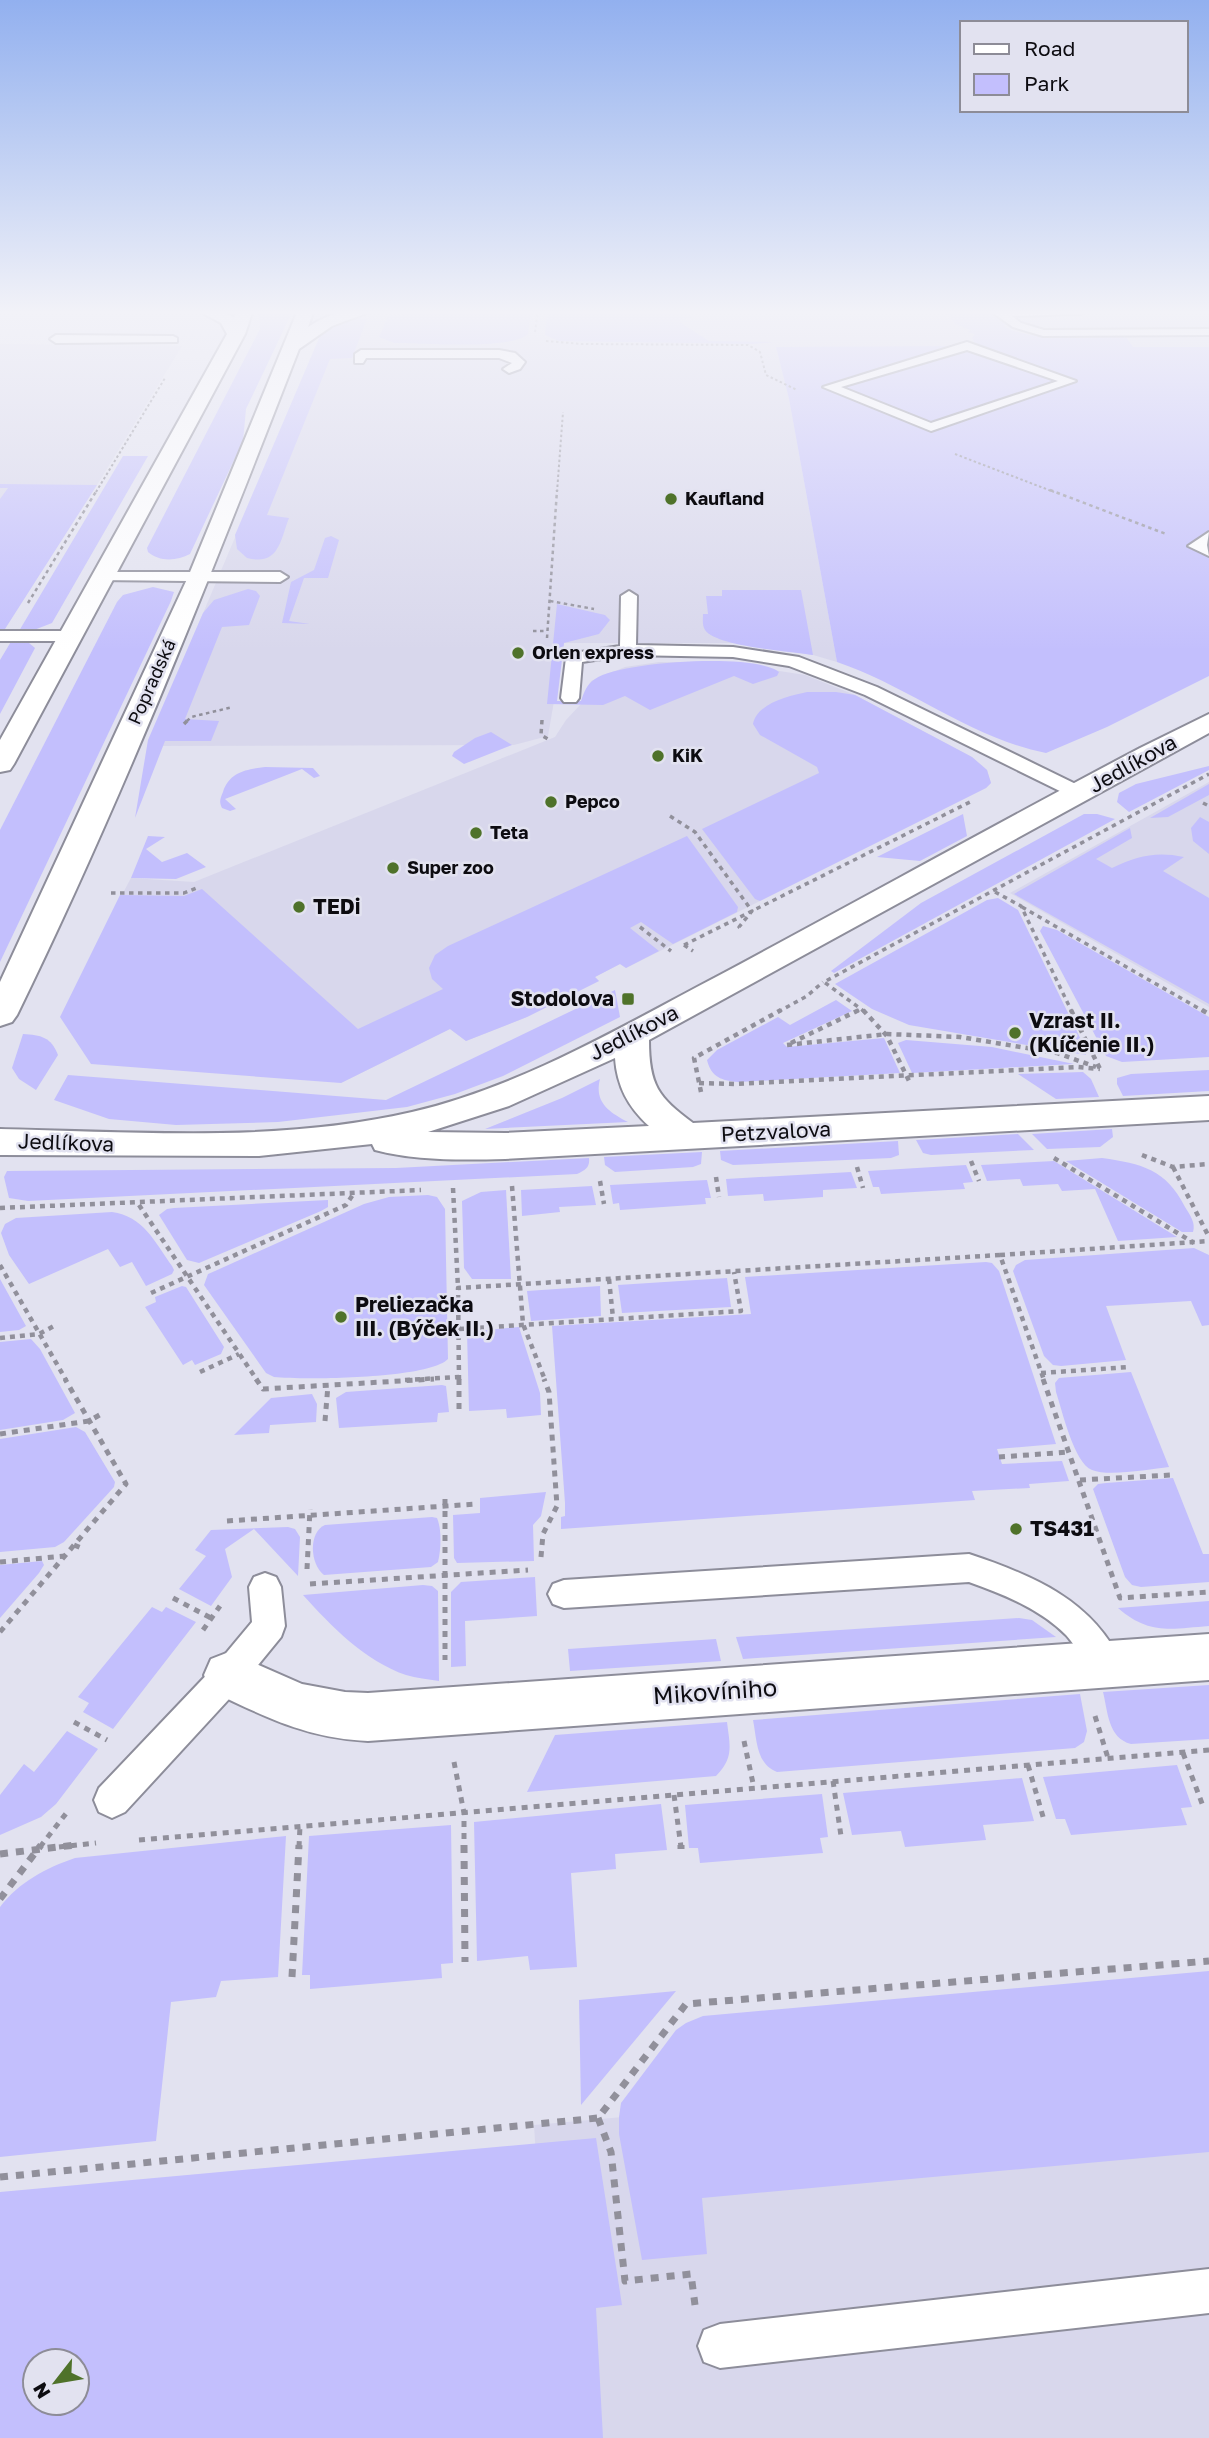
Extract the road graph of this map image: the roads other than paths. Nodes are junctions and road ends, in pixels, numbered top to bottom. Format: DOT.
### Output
graph roads {
  1 [pos="187,424"];
  2 [pos="261,424"];
  3 [pos="925,424"];
  4 [pos="938,424"];
  5 [pos="931,426"];
  6 [pos="1209,537"];
  7 [pos="1209,551"];
  8 [pos="280,577"];
  9 [pos="102,578"];
  10 [pos="199,578"];
  11 [pos="629,596"];
  12 [pos="4,636"];
  13 [pos="68,636"];
  14 [pos="628,650"];
  15 [pos="570,698"];
  16 [pos="1209,722"];
  17 [pos="0,764"];
  18 [pos="1079,793"];
  19 [pos="0,1014"];
  20 [pos="632,1035"];
  21 [pos="1208,1110"];
  22 [pos="686,1137"];
  23 [pos="344,1138"];
  24 [pos="0,1142"];
  25 [pos="265,1587"];
  26 [pos="564,1594"];
  27 [pos="1209,1657"];
  28 [pos="1105,1664"];
  29 [pos="229,1675"];
  30 [pos="112,1800"];
  31 [pos="1209,2291"];
  32 [pos="720,2346"];
  1 -- 9 [label="street"];
  2 -- 10 [label="street, Popradská"];
  3 -- 5 [label="lane"];
  4 -- 5 [label="lane"];
  6 -- 7 [label="lane"];
  8 -- 10 [label="lane"];
  9 -- 10 [label="lane"];
  9 -- 13 [label="street"];
  10 -- 19 [label="street, Popradská"];
  11 -- 14 [label="lane"];
  12 -- 13 [label="lane"];
  13 -- 17 [label="street"];
  14 -- 15 [label="lane"];
  14 -- 18 [label="lane"];
  16 -- 18 [label="street, Jedlíkova"];
  18 -- 20 [label="street, Jedlíkova"];
  20 -- 22 [label="street"];
  20 -- 23 [label="street, Jedlíkova"];
  21 -- 22 [label="street, Petzvalova"];
  22 -- 23 [label="street, Petzvalova"];
  23 -- 24 [label="street, Jedlíkova"];
  25 -- 29 [label="lane"];
  26 -- 28 [label="lane"];
  27 -- 28 [label="street, Mikovíniho"];
  28 -- 29 [label="street, Mikovíniho"];
  29 -- 30 [label="lane"];
  31 -- 32 [label="lane"];
}
